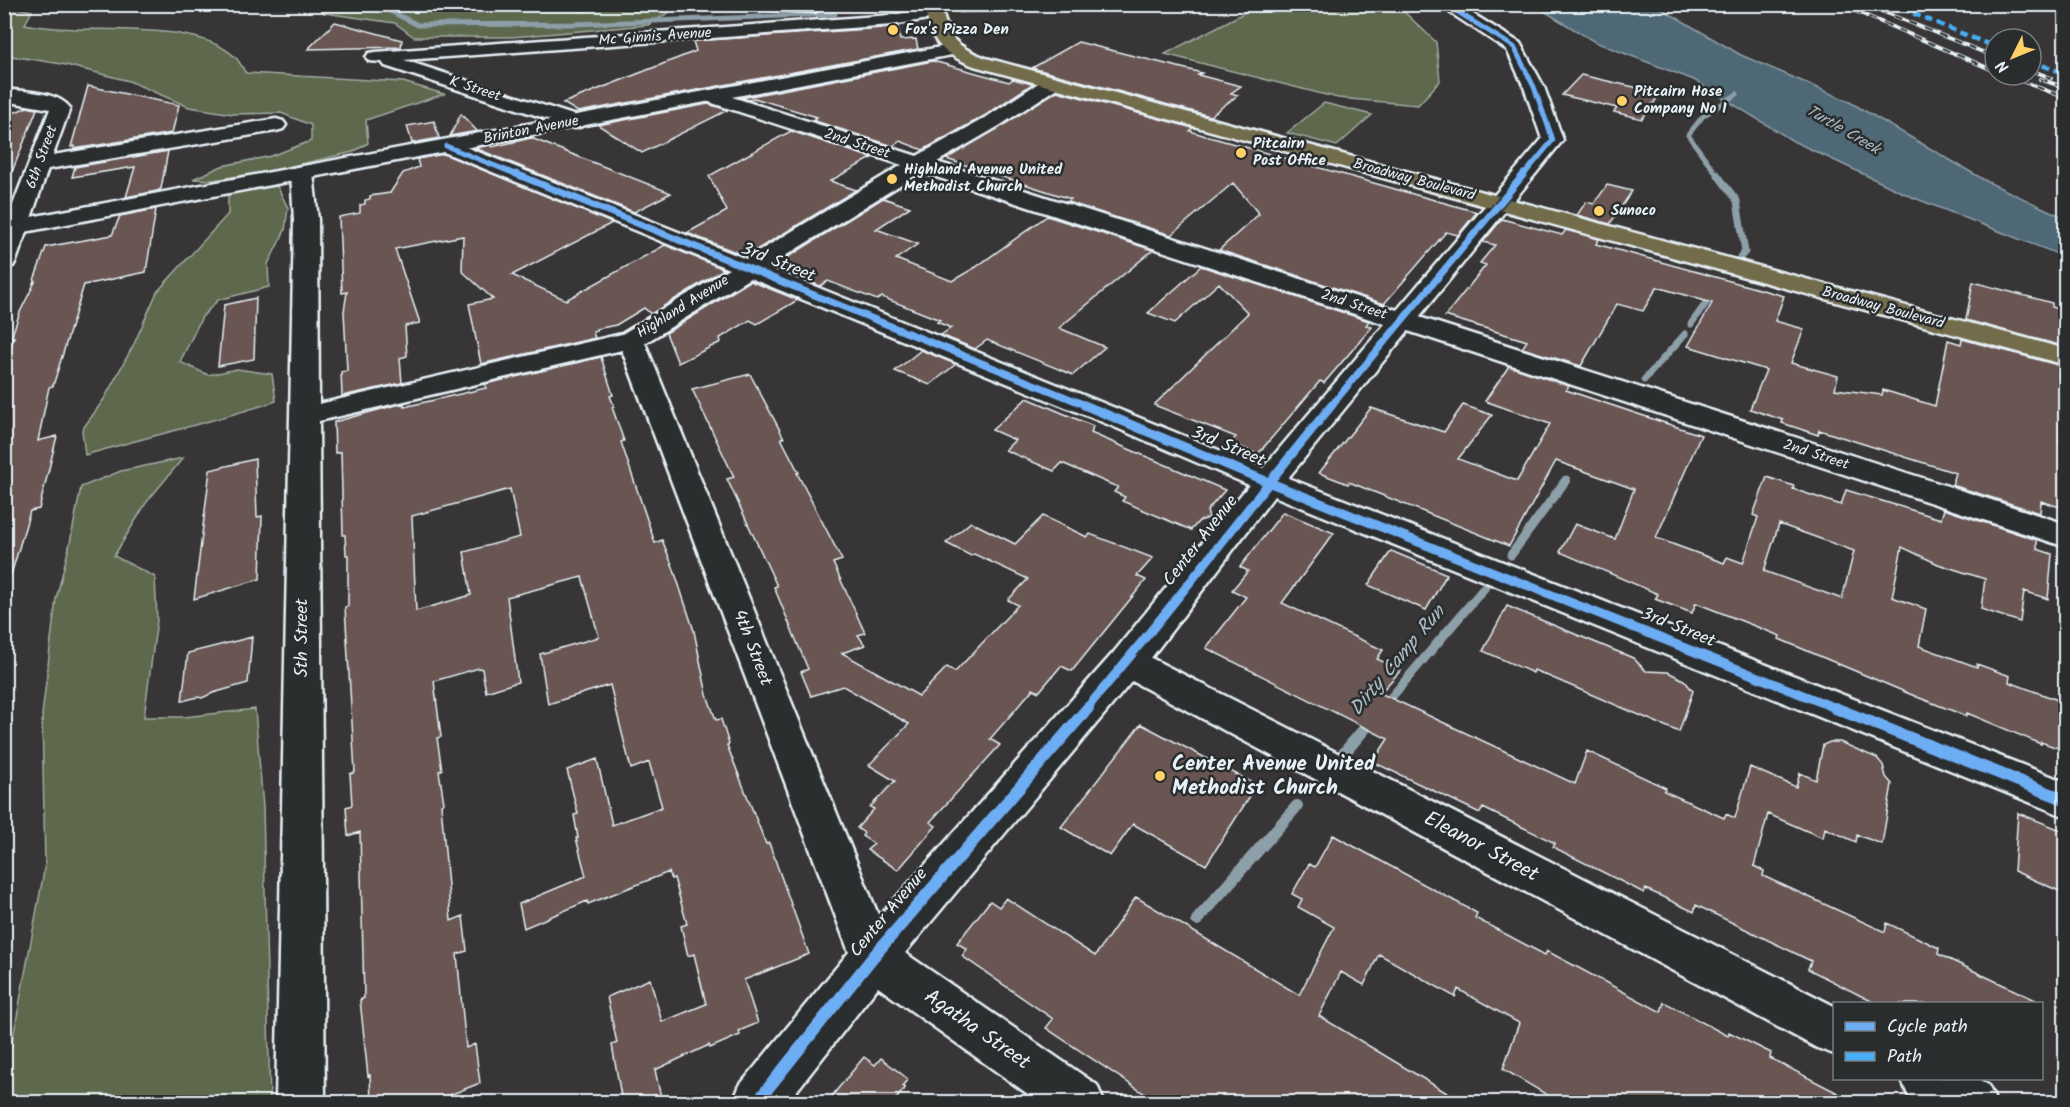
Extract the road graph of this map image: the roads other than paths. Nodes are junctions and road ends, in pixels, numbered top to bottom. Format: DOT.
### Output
graph roads {
  1 [pos="757,4"];
  2 [pos="1444,4"];
  3 [pos="934,9"];
  4 [pos="951,50"];
  5 [pos="375,57"];
  6 [pos="1053,82"];
  7 [pos="4,95"];
  8 [pos="710,96"];
  9 [pos="575,122"];
  10 [pos="276,125"];
  11 [pos="446,146"];
  12 [pos="40,164"];
  13 [pos="919,164"];
  14 [pos="302,173"];
  15 [pos="1500,204"];
  16 [pos="11,228"];
  17 [pos="4,261"];
  18 [pos="746,268"];
  19 [pos="1403,321"];
  20 [pos="631,340"];
  21 [pos="2066,357"];
  22 [pos="303,416"];
  23 [pos="1269,482"];
  24 [pos="2066,537"];
  25 [pos="1127,662"];
  26 [pos="2066,800"];
  27 [pos="873,957"];
  28 [pos="1833,1030"];
  29 [pos="1929,1080"];
  30 [pos="300,1102"];
  31 [pos="757,1102"];
  32 [pos="1080,1102"];
  33 [pos="1971,1102"];
  1 -- 3 [label="street"];
  2 -- 15 [label="street, Center Avenue"];
  3 -- 4 [label="main road"];
  3 -- 5 [label="street, Mc Ginnis Avenue"];
  4 -- 6 [label="main road, Broadway Boulevard"];
  4 -- 8 [label="street, Brinton Avenue"];
  5 -- 9 [label="street, K Street"];
  6 -- 13 [label="street, Highland Avenue"];
  6 -- 15 [label="main road, Broadway Boulevard"];
  7 -- 12 [label="street, 6th Street"];
  8 -- 9 [label="street, Brinton Avenue"];
  8 -- 13 [label="street, 2nd Street"];
  9 -- 11 [label="street, Brinton Avenue"];
  10 -- 12 [label="street"];
  11 -- 14 [label="street, Brinton Avenue"];
  11 -- 18 [label="street, 3rd Street"];
  12 -- 16 [label="street, 6th Street"];
  13 -- 18 [label="street, Highland Avenue"];
  13 -- 19 [label="street, 2nd Street"];
  14 -- 16 [label="street, Brinton Avenue"];
  14 -- 22 [label="street, 5th Street"];
  15 -- 19 [label="street, Center Avenue"];
  15 -- 21 [label="main road, Broadway Boulevard"];
  16 -- 17 [label="street, 6th Street"];
  18 -- 20 [label="street, Highland Avenue"];
  18 -- 23 [label="street, 3rd Street"];
  19 -- 23 [label="street, Center Avenue"];
  19 -- 24 [label="street, 2nd Street"];
  20 -- 22 [label="street, Highland Avenue"];
  20 -- 27 [label="street, 4th Street"];
  22 -- 30 [label="street, 5th Street"];
  23 -- 25 [label="street, Center Avenue"];
  23 -- 26 [label="street, 3rd Street"];
  25 -- 27 [label="street, Center Avenue"];
  25 -- 28 [label="street, Eleanor Street"];
  27 -- 31 [label="street, Center Avenue"];
  27 -- 32 [label="street, Agatha Street"];
  29 -- 33 [label="street"];
}
